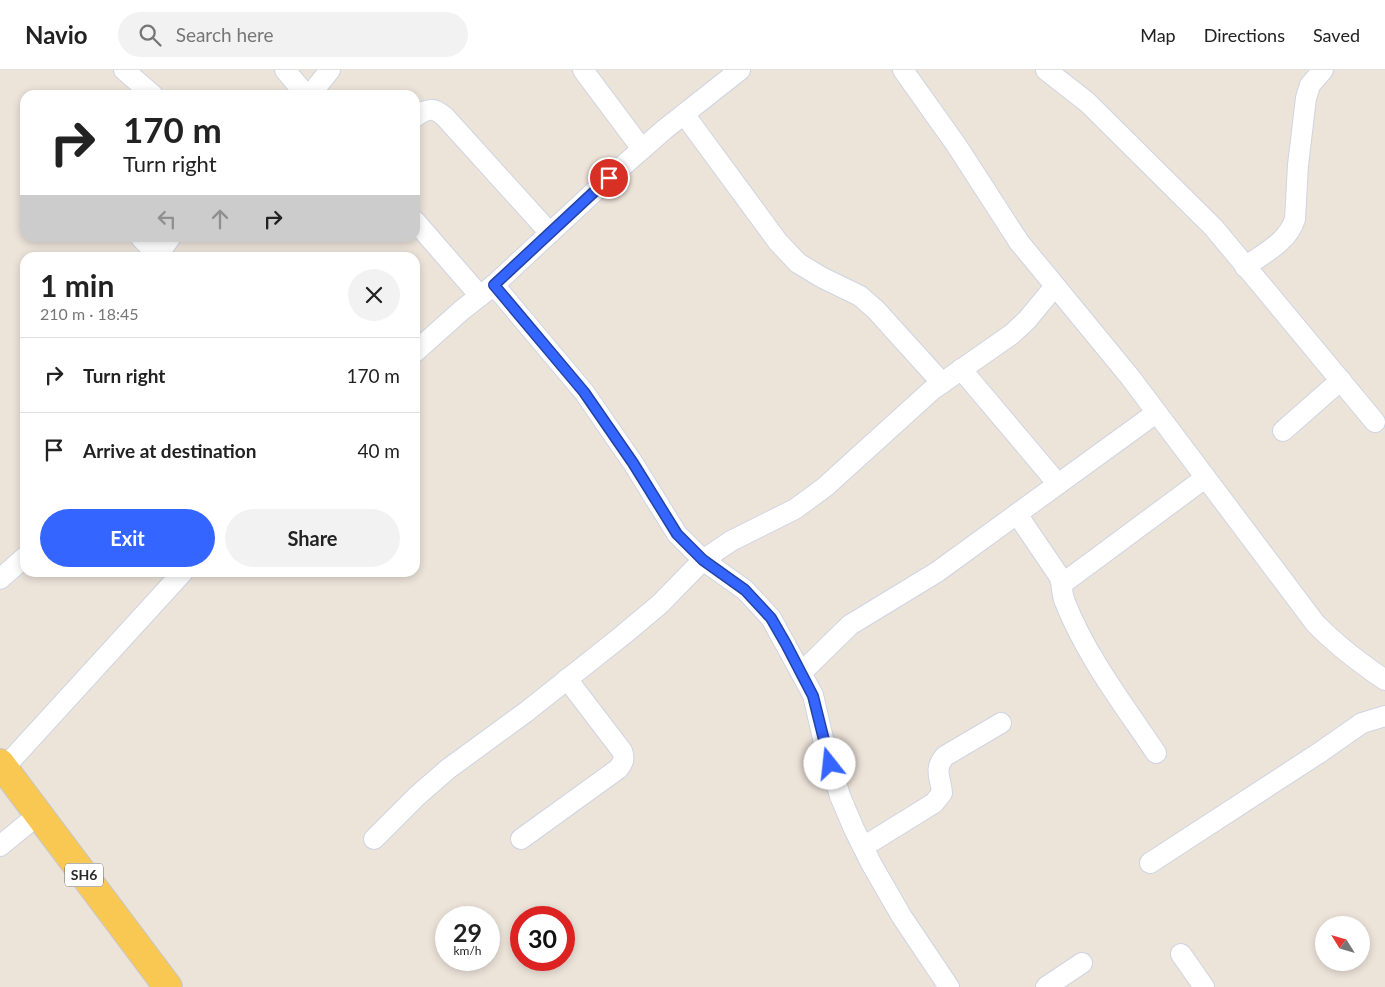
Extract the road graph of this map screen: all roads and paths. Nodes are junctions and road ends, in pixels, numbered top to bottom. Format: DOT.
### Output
graph roads {
  1 [pos="124,70"];
  2 [pos="285,70"];
  3 [pos="330,70"];
  4 [pos="583,70"];
  5 [pos="740,70"];
  6 [pos="903,70"];
  7 [pos="1046,70"];
  8 [pos="1323,70"];
  9 [pos="147,90"];
  10 [pos="302,90"];
  11 [pos="314,90"];
  12 [pos="420,114"];
  13 [pos="684,114"];
  14 [pos="642,149"];
  15 [pos="420,226"];
  16 [pos="550,233"];
  17 [pos="145,242"];
  18 [pos="156,252"];
  19 [pos="1245,267"];
  20 [pos="1055,286"];
  21 [pos="487,291"];
  22 [pos="420,348"];
  23 [pos="961,369"];
  24 [pos="1341,380"];
  25 [pos="942,383"];
  26 [pos="1156,413"];
  27 [pos="1375,422"];
  28 [pos="1283,431"];
  29 [pos="1205,478"];
  30 [pos="1058,484"];
  31 [pos="1017,514"];
  32 [pos="703,560"];
  33 [pos="20,561"];
  34 [pos="178,577"];
  35 [pos="0,579"];
  36 [pos="1062,584"];
  37 [pos="802,672"];
  38 [pos="567,679"];
  39 [pos="1385,680"];
  40 [pos="1385,716"];
  41 [pos="1000,724"];
  42 [pos="1156,753"];
  43 [pos="2,766"];
  44 [pos="39,814"];
  45 [pos="374,839"];
  46 [pos="521,839"];
  47 [pos="0,846"];
  48 [pos="863,847"];
  49 [pos="1150,862"];
  50 [pos="1181,954"];
  51 [pos="1082,963"];
  52 [pos="168,987"];
  53 [pos="950,987"];
  54 [pos="1046,987"];
  55 [pos="1204,987"];
  1 -- 9 [label="street"];
  2 -- 10 [label="street"];
  3 -- 11 [label="street"];
  4 -- 14 [label="street"];
  5 -- 13 [label="street"];
  6 -- 20 [label="street"];
  7 -- 19 [label="street"];
  8 -- 19 [label="street"];
  12 -- 16 [label="street"];
  13 -- 14 [label="street"];
  13 -- 25 [label="street"];
  14 -- 16 [label="street"];
  15 -- 21 [label="street"];
  16 -- 21 [label="street"];
  17 -- 18 [label="street"];
  19 -- 24 [label="street"];
  20 -- 23 [label="street"];
  20 -- 26 [label="street"];
  21 -- 22 [label="street"];
  21 -- 32 [label="street"];
  23 -- 25 [label="street"];
  23 -- 30 [label="street"];
  24 -- 27 [label="street"];
  24 -- 28 [label="street"];
  25 -- 32 [label="street"];
  26 -- 29 [label="street"];
  26 -- 30 [label="street"];
  29 -- 36 [label="street"];
  29 -- 39 [label="street"];
  30 -- 31 [label="street"];
  31 -- 36 [label="street"];
  31 -- 37 [label="street"];
  32 -- 37 [label="street"];
  32 -- 38 [label="street"];
  33 -- 35 [label="street"];
  34 -- 43 [label="street"];
  36 -- 42 [label="street"];
  37 -- 48 [label="street"];
  38 -- 45 [label="street"];
  38 -- 46 [label="street"];
  40 -- 49 [label="street"];
  41 -- 48 [label="street"];
  43 -- 44 [label="main road, SH6"];
  44 -- 47 [label="street"];
  44 -- 52 [label="main road, SH6"];
  48 -- 53 [label="street"];
  50 -- 55 [label="street"];
  51 -- 54 [label="street"];
}
